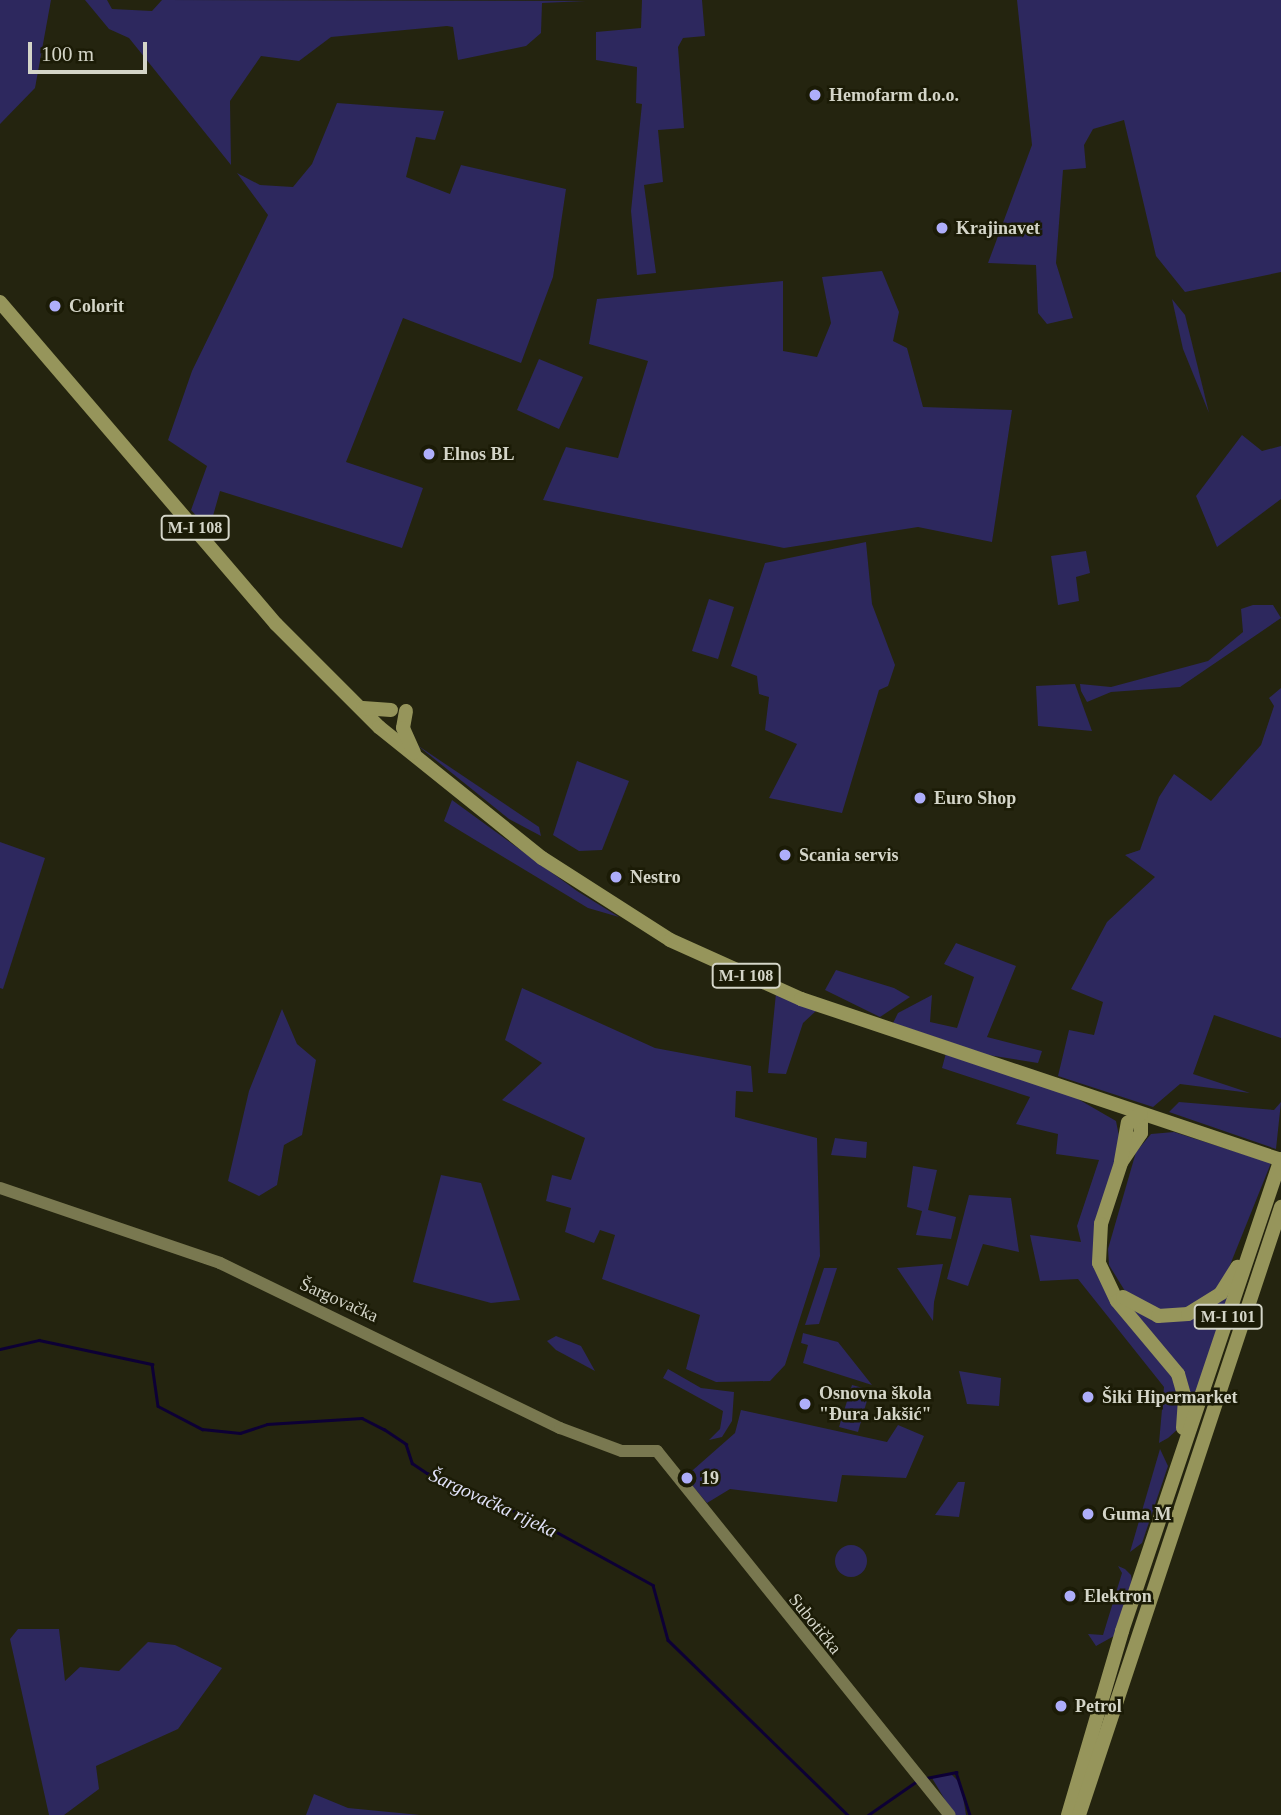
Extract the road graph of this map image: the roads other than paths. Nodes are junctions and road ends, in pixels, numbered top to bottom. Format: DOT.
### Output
graph roads {
  1 [pos="0,302"];
  2 [pos="348,696"];
  3 [pos="426,767"];
  4 [pos="1098,1100"];
  5 [pos="1141,1114"];
  6 [pos="1176,1125"];
  7 [pos="1130,1138"];
  8 [pos="1281,1159"];
  9 [pos="1274,1179"];
  10 [pos="0,1188"];
  11 [pos="1281,1207"];
  12 [pos="1103,1273"];
  13 [pos="657,1451"];
  14 [pos="1182,1454"];
  15 [pos="950,1815"];
  16 [pos="1068,1815"];
  17 [pos="1079,1815"];
  1 -- 2 [label="main road, M-I 108"];
  2 -- 3 [label="main road, M-I 108"];
  2 -- 3 [label="main road"];
  3 -- 4 [label="main road, M-I 108"];
  4 -- 5 [label="main road, M-I 108"];
  4 -- 7 [label="main road"];
  5 -- 6 [label="main road, M-I 108"];
  5 -- 7 [label="main road"];
  6 -- 7 [label="main road"];
  6 -- 8 [label="main road, M-I 108"];
  7 -- 12 [label="main road"];
  8 -- 9 [label="main road, M-I 101"];
  9 -- 12 [label="main road"];
  9 -- 14 [label="main road, M-I 101"];
  10 -- 13 [label="street, Šargovačka"];
  11 -- 17 [label="main road, M-I 101"];
  12 -- 14 [label="main road"];
  13 -- 15 [label="street, Subotička"];
  14 -- 16 [label="main road, M-I 101"];
}
